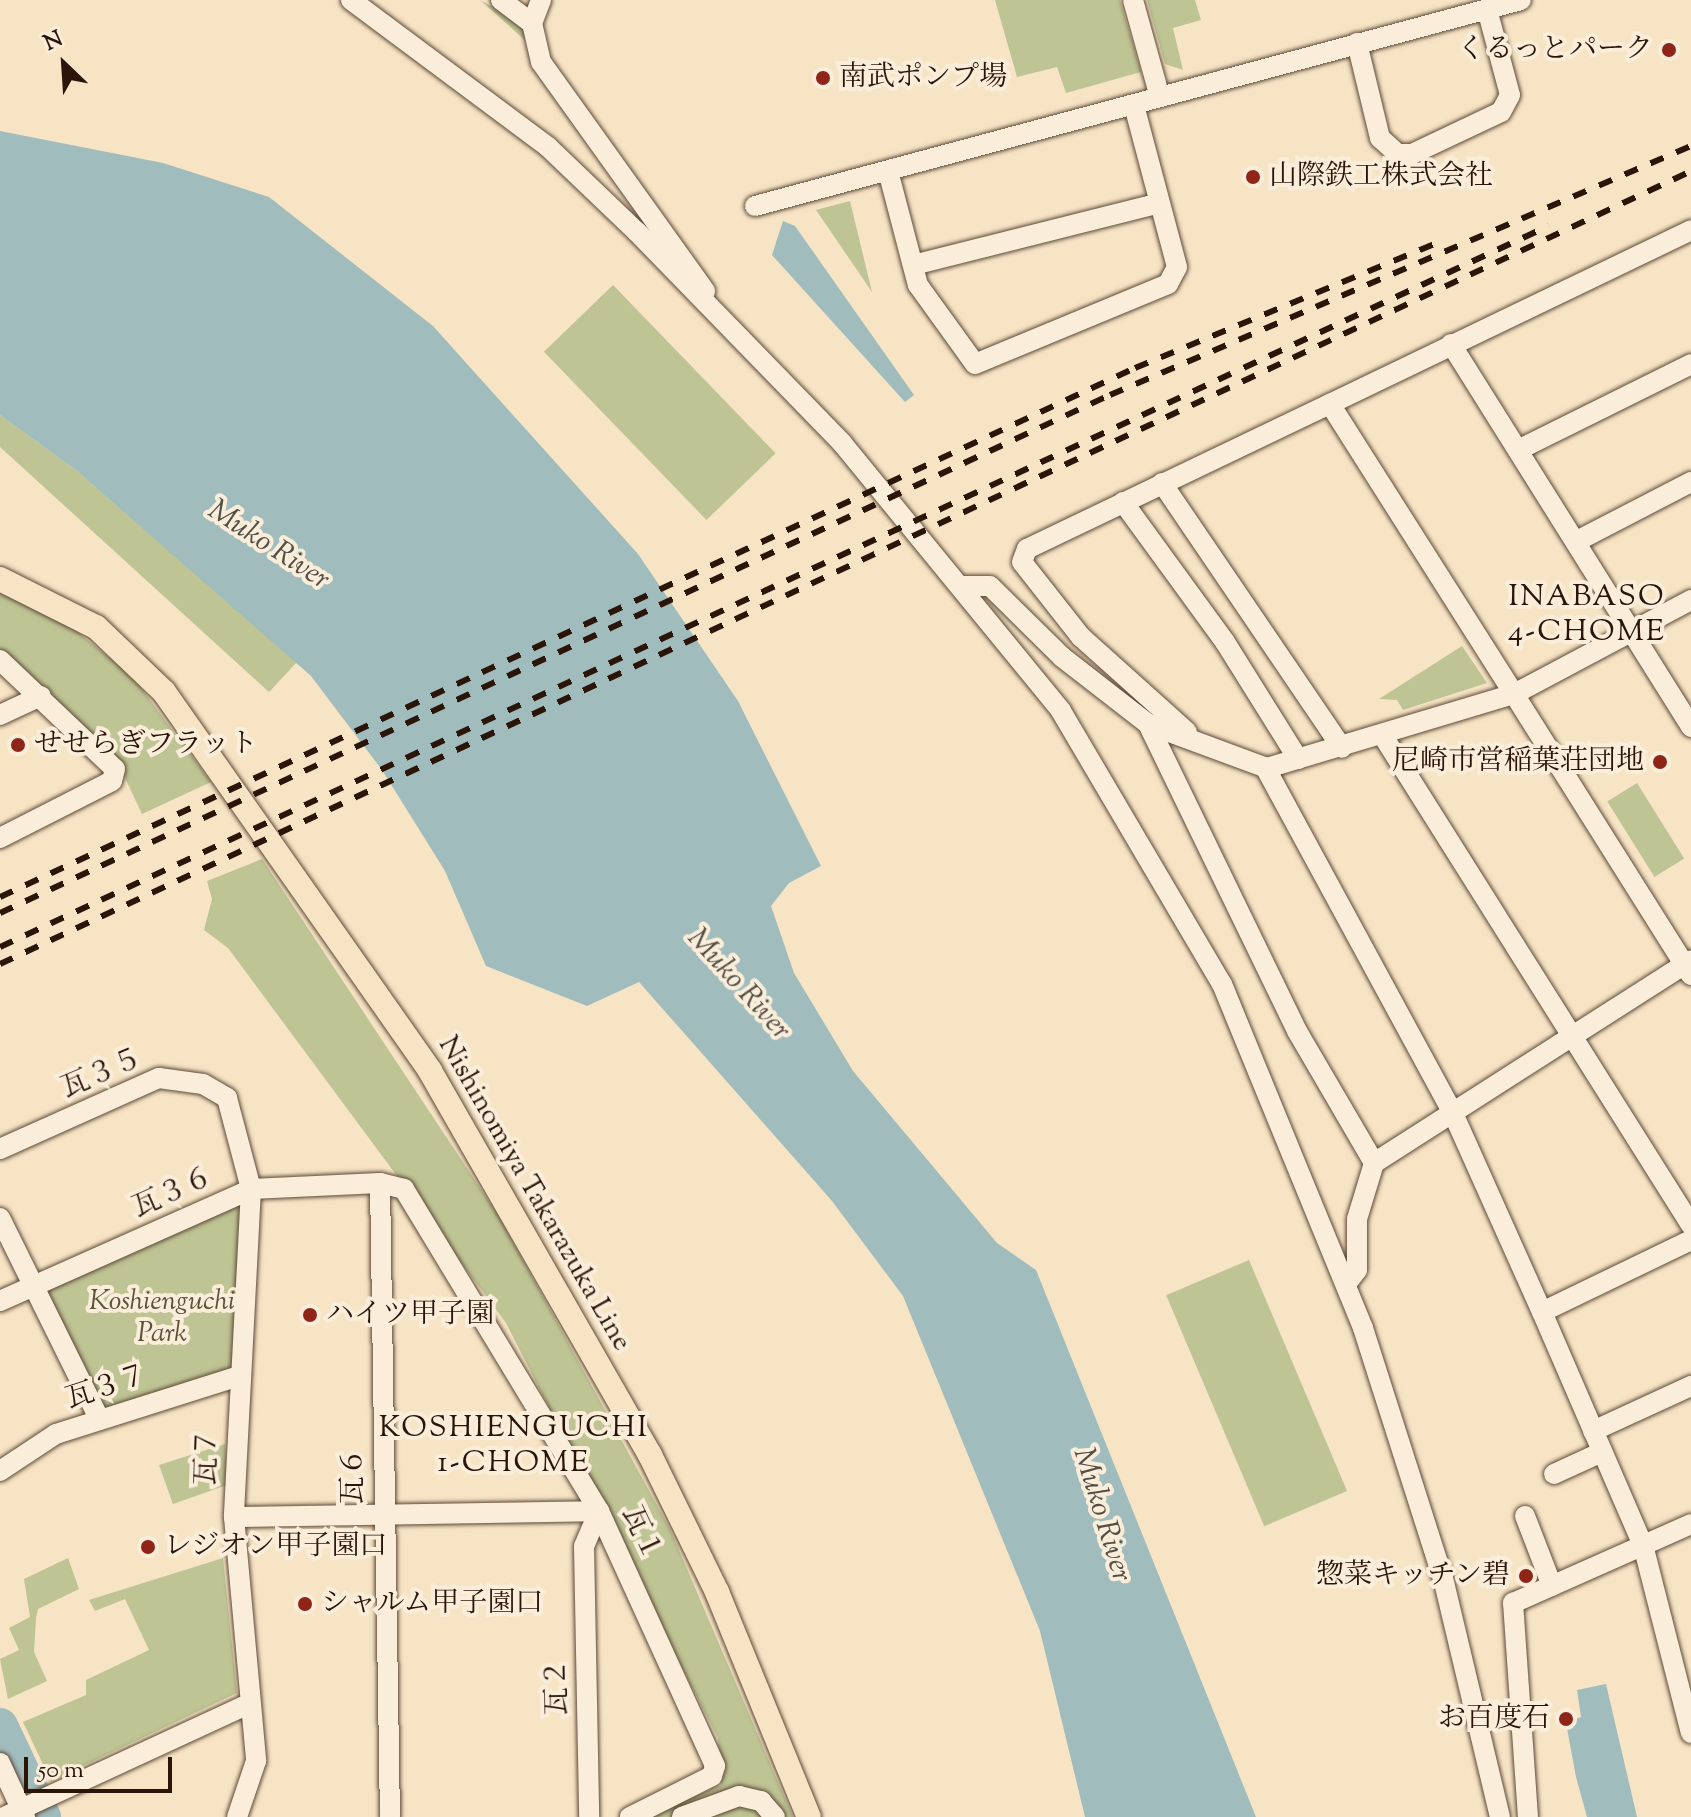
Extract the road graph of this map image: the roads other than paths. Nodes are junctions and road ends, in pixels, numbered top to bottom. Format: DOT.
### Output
graph roads {
  1 [pos="351,0"];
  2 [pos="501,0"];
  3 [pos="541,0"];
  4 [pos="1133,0"];
  5 [pos="1521,0"];
  6 [pos="1487,9"];
  7 [pos="532,23"];
  8 [pos="1357,43"];
  9 [pos="1159,94"];
  10 [pos="1135,109"];
  11 [pos="888,171"];
  12 [pos="1159,203"];
  13 [pos="755,206"];
  14 [pos="1691,230"];
  15 [pos="913,265"];
  16 [pos="734,334"];
  17 [pos="1451,344"];
  18 [pos="1691,364"];
  19 [pos="1330,404"];
  20 [pos="1518,450"];
  21 [pos="1691,482"];
  22 [pos="1162,483"];
  23 [pos="1123,502"];
  24 [pos="1577,541"];
  25 [pos="0,579"];
  26 [pos="960,586"];
  27 [pos="1691,600"];
  28 [pos="1632,631"];
  29 [pos="0,660"];
  30 [pos="1514,694"];
  31 [pos="41,696"];
  32 [pos="0,715"];
  33 [pos="1690,723"];
  34 [pos="1148,724"];
  35 [pos="1383,736"];
  36 [pos="1200,743"];
  37 [pos="1342,748"];
  38 [pos="1298,759"];
  39 [pos="1265,767"];
  40 [pos="0,838"];
  41 [pos="1689,966"];
  42 [pos="1572,1037"];
  43 [pos="227,1098"];
  44 [pos="1452,1111"];
  45 [pos="0,1149"];
  46 [pos="1374,1163"];
  47 [pos="380,1183"];
  48 [pos="251,1189"];
  49 [pos="0,1218"];
  50 [pos="1691,1225"];
  51 [pos="1691,1240"];
  52 [pos="1346,1284"];
  53 [pos="32,1286"];
  54 [pos="0,1301"];
  55 [pos="1542,1312"];
  56 [pos="239,1376"];
  57 [pos="1691,1386"];
  58 [pos="100,1420"];
  59 [pos="1593,1431"];
  60 [pos="1602,1452"];
  61 [pos="0,1471"];
  62 [pos="1554,1474"];
  63 [pos="599,1511"];
  64 [pos="382,1515"];
  65 [pos="1525,1516"];
  66 [pos="234,1517"];
  67 [pos="1691,1524"];
  68 [pos="1643,1545"];
  69 [pos="1552,1586"];
  70 [pos="248,1704"];
  71 [pos="1691,1733"];
  72 [pos="0,1763"];
  73 [pos="25,1809"];
  74 [pos="237,1817"];
  75 [pos="390,1817"];
  76 [pos="589,1817"];
  77 [pos="630,1817"];
  78 [pos="682,1817"];
  79 [pos="775,1817"];
  80 [pos="809,1817"];
  81 [pos="1500,1817"];
  82 [pos="1528,1817"];
  1 -- 16 [label="street"];
  2 -- 7 [label="street"];
  3 -- 7 [label="street"];
  4 -- 9 [label="street"];
  5 -- 6 [label="street"];
  6 -- 8 [label="street"];
  6 -- 8 [label="street"];
  7 -- 16 [label="street"];
  8 -- 9 [label="street"];
  9 -- 10 [label="street"];
  10 -- 11 [label="street"];
  10 -- 12 [label="street"];
  11 -- 13 [label="street"];
  11 -- 15 [label="street"];
  12 -- 15 [label="street"];
  12 -- 15 [label="street"];
  14 -- 17 [label="street"];
  16 -- 26 [label="street"];
  17 -- 19 [label="street"];
  17 -- 20 [label="street"];
  18 -- 20 [label="street"];
  19 -- 22 [label="street"];
  19 -- 30 [label="street"];
  20 -- 24 [label="street"];
  21 -- 24 [label="street"];
  22 -- 23 [label="street"];
  22 -- 37 [label="street"];
  23 -- 36 [label="street"];
  23 -- 38 [label="street"];
  24 -- 28 [label="street"];
  25 -- 80 [label="main road, Nishinomiya Takarazuka Line"];
  26 -- 34 [label="street"];
  26 -- 52 [label="street"];
  27 -- 28 [label="street"];
  28 -- 30 [label="street"];
  28 -- 33 [label="street"];
  29 -- 31 [label="street"];
  30 -- 35 [label="street"];
  30 -- 41 [label="street"];
  31 -- 32 [label="street"];
  31 -- 40 [label="street"];
  34 -- 36 [label="street"];
  34 -- 46 [label="street"];
  35 -- 37 [label="street"];
  35 -- 42 [label="street"];
  36 -- 39 [label="street"];
  37 -- 38 [label="street"];
  38 -- 39 [label="street"];
  39 -- 44 [label="street"];
  41 -- 42 [label="street"];
  42 -- 44 [label="street"];
  42 -- 50 [label="street"];
  43 -- 45 [label="street, 瓦３５"];
  43 -- 48 [label="street, 瓦７"];
  44 -- 46 [label="street"];
  44 -- 55 [label="street"];
  46 -- 52 [label="street"];
  47 -- 48 [label="street, 瓦３６"];
  47 -- 63 [label="street, 瓦１"];
  47 -- 64 [label="street, 瓦６"];
  48 -- 53 [label="street, 瓦３６"];
  48 -- 56 [label="street, 瓦７"];
  49 -- 53 [label="street"];
  51 -- 55 [label="street"];
  52 -- 81 [label="street"];
  53 -- 54 [label="street, 瓦３６"];
  53 -- 58 [label="street"];
  55 -- 59 [label="street"];
  56 -- 58 [label="street, 瓦３７"];
  56 -- 66 [label="street, 瓦７"];
  57 -- 59 [label="street"];
  58 -- 61 [label="street, 瓦３７"];
  59 -- 60 [label="street"];
  60 -- 62 [label="street"];
  60 -- 68 [label="street"];
  63 -- 64 [label="street"];
  63 -- 76 [label="street, 瓦２"];
  63 -- 77 [label="street, 瓦１"];
  64 -- 66 [label="street"];
  64 -- 75 [label="street, 瓦６"];
  65 -- 69 [label="street"];
  66 -- 70 [label="street, 瓦７"];
  67 -- 68 [label="street"];
  68 -- 69 [label="street"];
  68 -- 71 [label="street"];
  69 -- 82 [label="street"];
  70 -- 73 [label="street"];
  70 -- 74 [label="street, 瓦７"];
  72 -- 73 [label="street"];
  78 -- 79 [label="street"];
}
